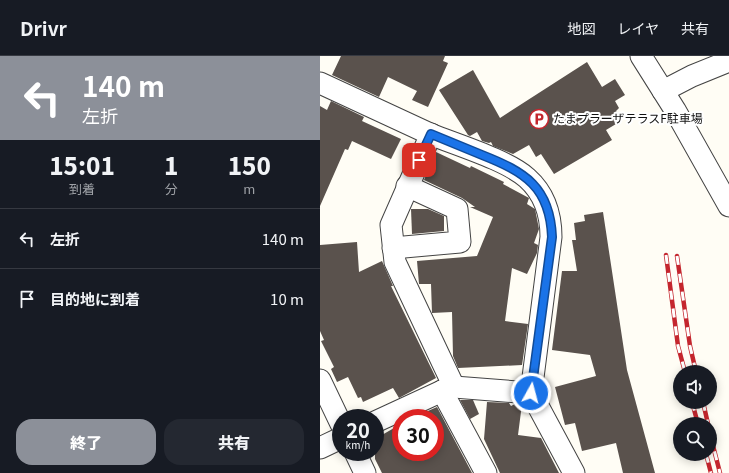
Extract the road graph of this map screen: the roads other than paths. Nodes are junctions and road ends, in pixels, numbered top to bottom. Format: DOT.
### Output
graph roads {
  1 [pos="641,56"];
  2 [pos="729,61"];
  3 [pos="320,83"];
  4 [pos="664,91"];
  5 [pos="431,134"];
  6 [pos="407,186"];
  7 [pos="729,206"];
  8 [pos="393,248"];
  9 [pos="320,380"];
  10 [pos="448,389"];
  11 [pos="531,393"];
  12 [pos="334,409"];
  13 [pos="384,418"];
  14 [pos="332,442"];
  15 [pos="320,448"];
  16 [pos="359,461"];
  17 [pos="365,473"];
  18 [pos="486,473"];
  19 [pos="574,473"];
  1 -- 4 [label="street"];
  2 -- 4 [label="street"];
  3 -- 5 [label="street"];
  4 -- 7 [label="street"];
  5 -- 6 [label="street"];
  5 -- 11 [label="street"];
  6 -- 8 [label="street"];
  6 -- 8 [label="street"];
  8 -- 10 [label="street"];
  9 -- 12 [label="street"];
  10 -- 11 [label="street"];
  10 -- 13 [label="street"];
  10 -- 18 [label="street"];
  11 -- 19 [label="street"];
  14 -- 15 [label="street"];
  16 -- 17 [label="street"];
}
